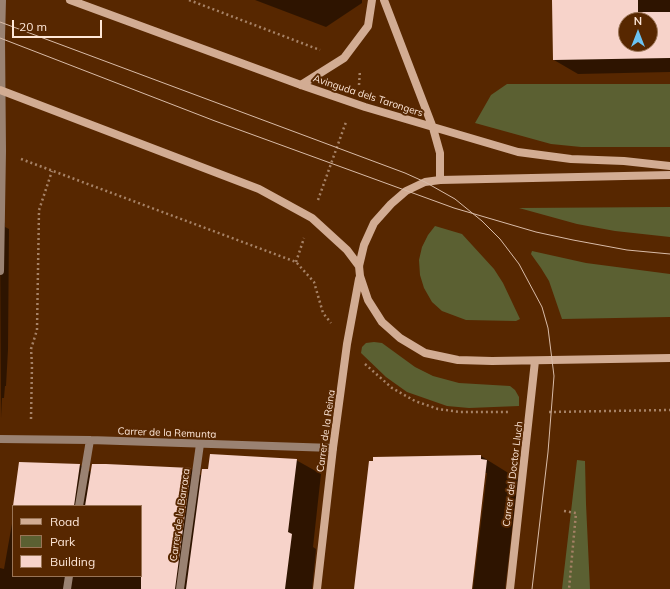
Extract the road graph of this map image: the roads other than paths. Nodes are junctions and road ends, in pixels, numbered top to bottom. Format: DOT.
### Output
graph roads {
  1 [pos="2,0"];
  2 [pos="70,0"];
  3 [pos="372,0"];
  4 [pos="384,0"];
  5 [pos="301,85"];
  6 [pos="1,90"];
  7 [pos="434,128"];
  8 [pos="670,166"];
  9 [pos="670,175"];
  10 [pos="440,180"];
  11 [pos="359,266"];
  12 [pos="0,271"];
  13 [pos="360,276"];
  14 [pos="670,358"];
  15 [pos="535,361"];
  16 [pos="0,439"];
  17 [pos="90,440"];
  18 [pos="200,444"];
  19 [pos="333,448"];
  20 [pos="79,505"];
  21 [pos="69,577"];
  22 [pos="67,589"];
  23 [pos="180,589"];
  24 [pos="316,589"];
  25 [pos="510,589"];
  1 -- 6 [label="street"];
  2 -- 5 [label="main road, Avinguda dels Tarongers"];
  3 -- 5 [label="main road"];
  4 -- 7 [label="main road"];
  5 -- 7 [label="main road, Avinguda dels Tarongers"];
  6 -- 11 [label="main road"];
  6 -- 12 [label="street"];
  7 -- 8 [label="main road, Avinguda dels Tarongers"];
  7 -- 10 [label="main road"];
  9 -- 10 [label="main road"];
  10 -- 11 [label="main road"];
  11 -- 13 [label="main road"];
  13 -- 15 [label="main road"];
  13 -- 19 [label="main road, Carrer de la Reina"];
  14 -- 15 [label="main road"];
  15 -- 25 [label="main road, Carrer del Doctor Lluch"];
  16 -- 17 [label="street, Carrer de la Remunta"];
  17 -- 18 [label="street, Carrer de la Remunta"];
  17 -- 20 [label="street"];
  18 -- 19 [label="street, Carrer de la Remunta"];
  18 -- 23 [label="street, Carrer de la Barraca"];
  19 -- 24 [label="main road, Carrer de la Reina"];
  21 -- 22 [label="street"];
}
